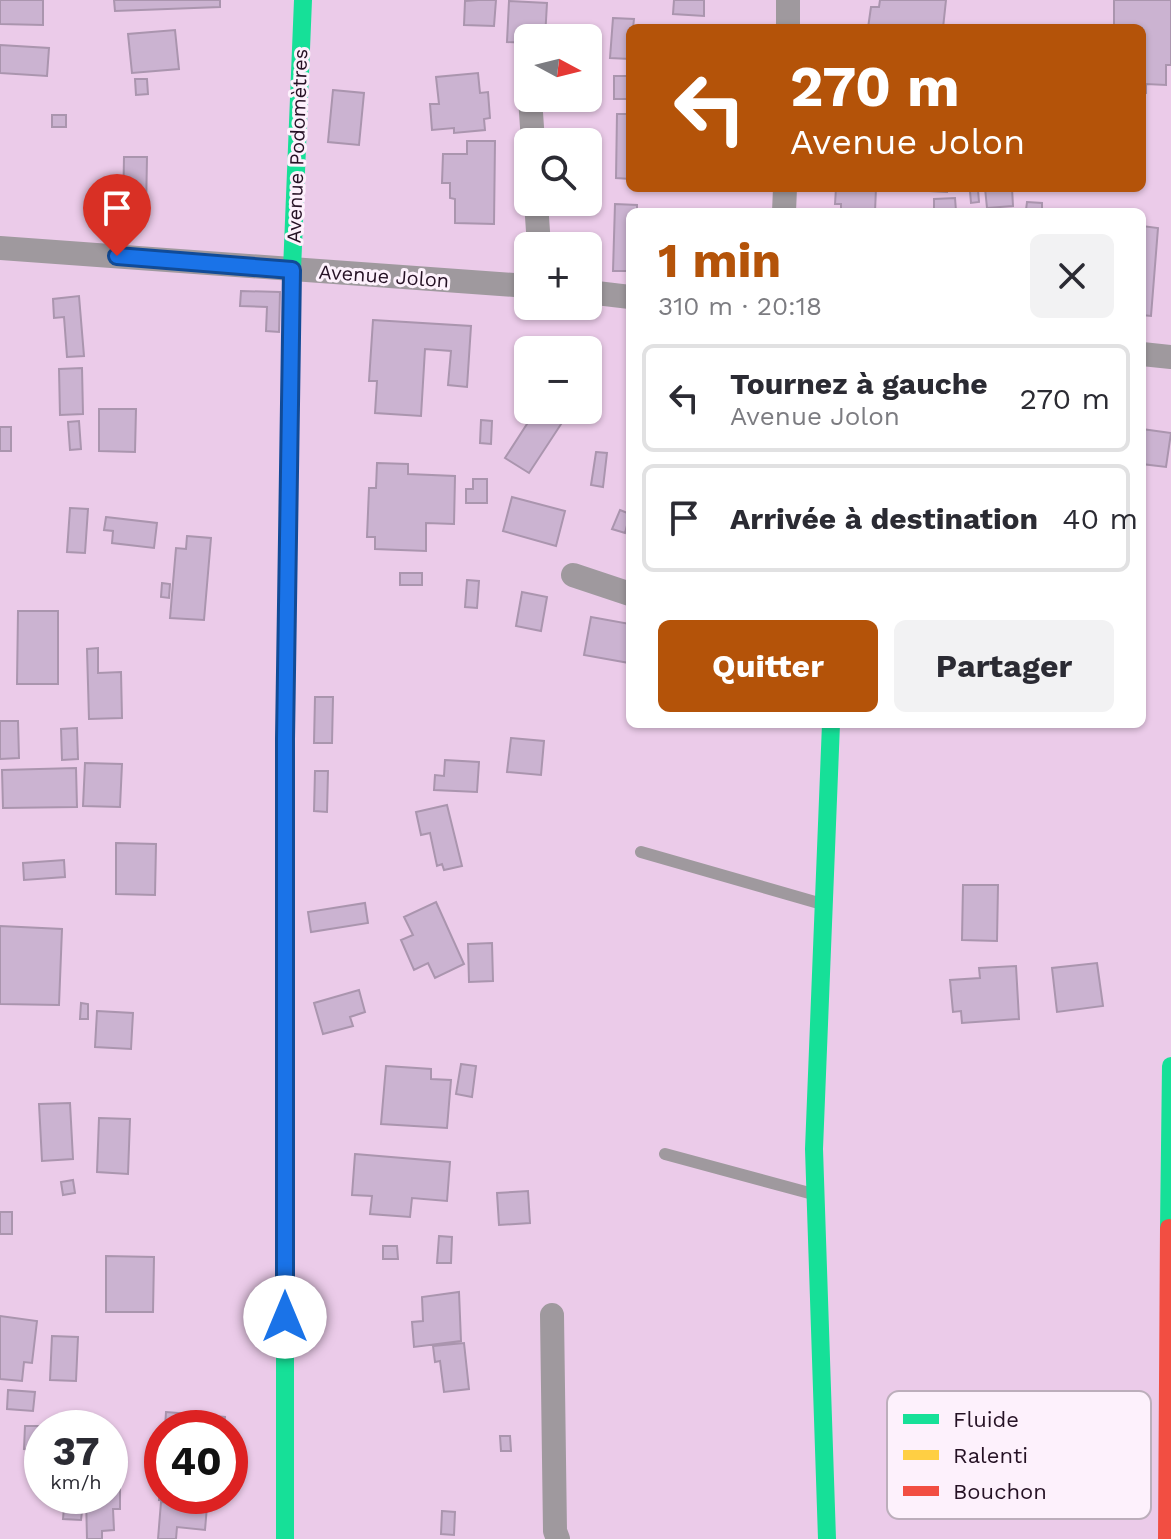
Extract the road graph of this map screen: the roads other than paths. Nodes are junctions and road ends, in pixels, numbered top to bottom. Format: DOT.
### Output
graph roads {
  1 [pos="303,0"];
  2 [pos="788,0"];
  3 [pos="788,24"];
  4 [pos="0,248"];
  5 [pos="292,270"];
  6 [pos="514,285"];
  7 [pos="602,294"];
  8 [pos="626,297"];
  9 [pos="1146,354"];
  10 [pos="1171,357"];
  11 [pos="573,575"];
  12 [pos="626,593"];
  13 [pos="831,728"];
  14 [pos="641,852"];
  15 [pos="824,905"];
  16 [pos="1171,1066"];
  17 [pos="665,1154"];
  18 [pos="816,1195"];
  19 [pos="1170,1197"];
  20 [pos="552,1315"];
  21 [pos="285,1539"];
  22 [pos="558,1539"];
  23 [pos="827,1539"];
  24 [pos="1167,1539"];
  1 -- 5 [label="street, Avenue Podomètres"];
  2 -- 3 [label="street"];
  4 -- 5 [label="street, Avenue Jolon"];
  5 -- 6 [label="street, Avenue Jolon"];
  5 -- 21 [label="street, Avenue Podomètres"];
  7 -- 8 [label="street"];
  9 -- 10 [label="street"];
  11 -- 12 [label="street"];
  13 -- 15 [label="street"];
  14 -- 15 [label="lane"];
  15 -- 18 [label="street"];
  16 -- 19 [label="street"];
  17 -- 18 [label="lane"];
  18 -- 23 [label="street"];
  19 -- 24 [label="street"];
  20 -- 22 [label="street"];
}
